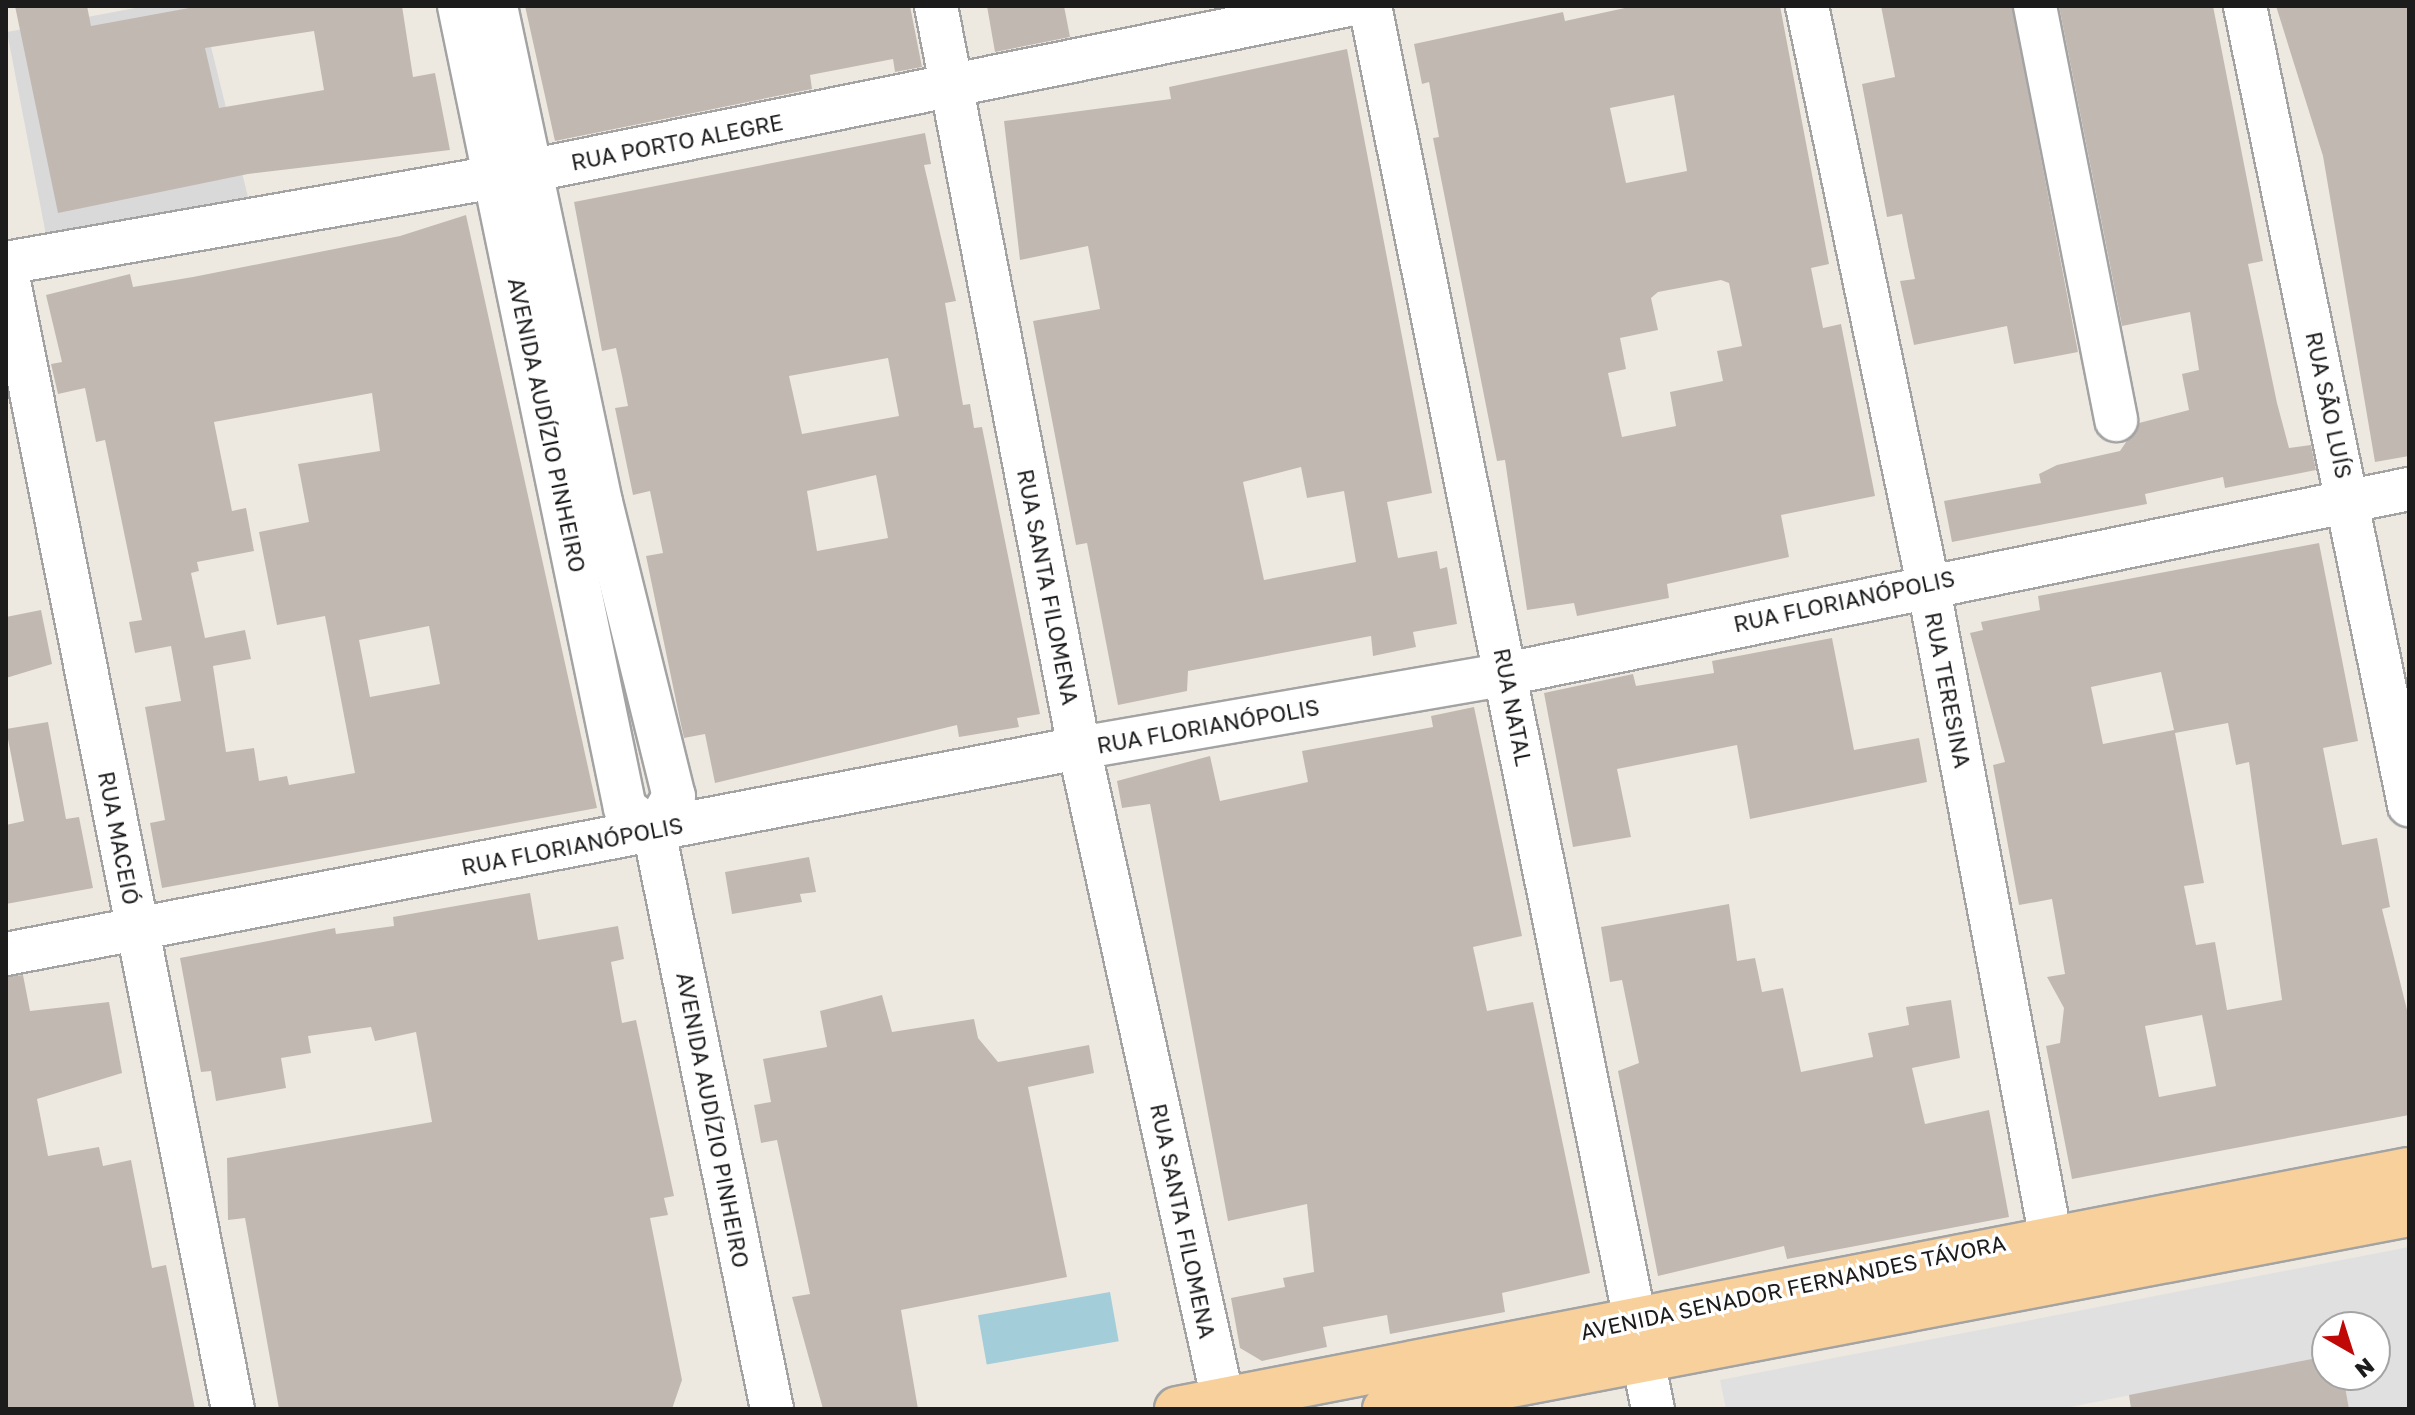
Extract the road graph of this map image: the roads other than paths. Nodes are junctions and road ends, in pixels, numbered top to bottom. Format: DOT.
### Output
graph roads {
  1 [pos="459,6"];
  2 [pos="496,6"];
  3 [pos="936,6"];
  4 [pos="1344,6"];
  5 [pos="1370,6"];
  6 [pos="1807,6"];
  7 [pos="2035,6"];
  8 [pos="2245,6"];
  9 [pos="953,88"];
  10 [pos="511,173"];
  11 [pos="6,265"];
  12 [pos="2116,420"];
  13 [pos="2409,489"];
  14 [pos="2349,501"];
  15 [pos="1928,584"];
  16 [pos="1506,674"];
  17 [pos="1079,748"];
  18 [pos="2409,805"];
  19 [pos="654,831"];
  20 [pos="137,928"];
  21 [pos="6,954"];
  22 [pos="2409,1170"];
  23 [pos="2409,1214"];
  24 [pos="2050,1234"];
  25 [pos="1639,1339"];
  26 [pos="1223,1400"];
  27 [pos="233,1409"];
  28 [pos="772,1409"];
  29 [pos="1177,1409"];
  30 [pos="1385,1409"];
  31 [pos="1653,1409"];
  1 -- 10 [label="street, AVENIDA AUDÍZIO PINHEIRO"];
  2 -- 10 [label="street, AVENIDA AUDÍZIO PINHEIRO"];
  3 -- 9 [label="street, RUA SANTA FILOMENA"];
  4 -- 9 [label="street, RUA PORTO ALEGRE"];
  5 -- 16 [label="street, RUA NATAL"];
  6 -- 15 [label="street, RUA TERESINA"];
  7 -- 12 [label="street"];
  8 -- 14 [label="street, RUA SÃO LUÍS"];
  9 -- 10 [label="street, RUA PORTO ALEGRE"];
  9 -- 17 [label="street, RUA SANTA FILOMENA"];
  10 -- 11 [label="street, RUA PORTO ALEGRE"];
  10 -- 19 [label="street, AVENIDA AUDÍZIO PINHEIRO"];
  11 -- 20 [label="street, RUA MACEIÓ"];
  13 -- 14 [label="street, RUA FLORIANÓPOLIS"];
  14 -- 15 [label="street, RUA FLORIANÓPOLIS"];
  14 -- 18 [label="street, RUA SÃO LUÍS"];
  15 -- 16 [label="street, RUA FLORIANÓPOLIS"];
  15 -- 24 [label="street, RUA TERESINA"];
  16 -- 17 [label="street, RUA FLORIANÓPOLIS"];
  16 -- 25 [label="street, RUA NATAL"];
  17 -- 19 [label="street, RUA FLORIANÓPOLIS"];
  17 -- 26 [label="street, RUA SANTA FILOMENA"];
  19 -- 20 [label="street, RUA FLORIANÓPOLIS"];
  19 -- 28 [label="street, AVENIDA AUDÍZIO PINHEIRO"];
  20 -- 21 [label="street, RUA FLORIANÓPOLIS"];
  20 -- 27 [label="street, RUA MACEIÓ"];
  22 -- 24 [label="main road, AVENIDA SENADOR FERNANDES TÁVORA"];
  23 -- 25 [label="main road, AVENIDA SENADOR FERNANDES TÁVORA"];
  24 -- 25 [label="main road, AVENIDA SENADOR FERNANDES TÁVORA"];
  25 -- 26 [label="main road, AVENIDA SENADOR FERNANDES TÁVORA"];
  25 -- 30 [label="main road, AVENIDA SENADOR FERNANDES TÁVORA"];
  25 -- 31 [label="street, RUA NATAL"];
  26 -- 29 [label="main road, AVENIDA SENADOR FERNANDES TÁVORA"];
}
